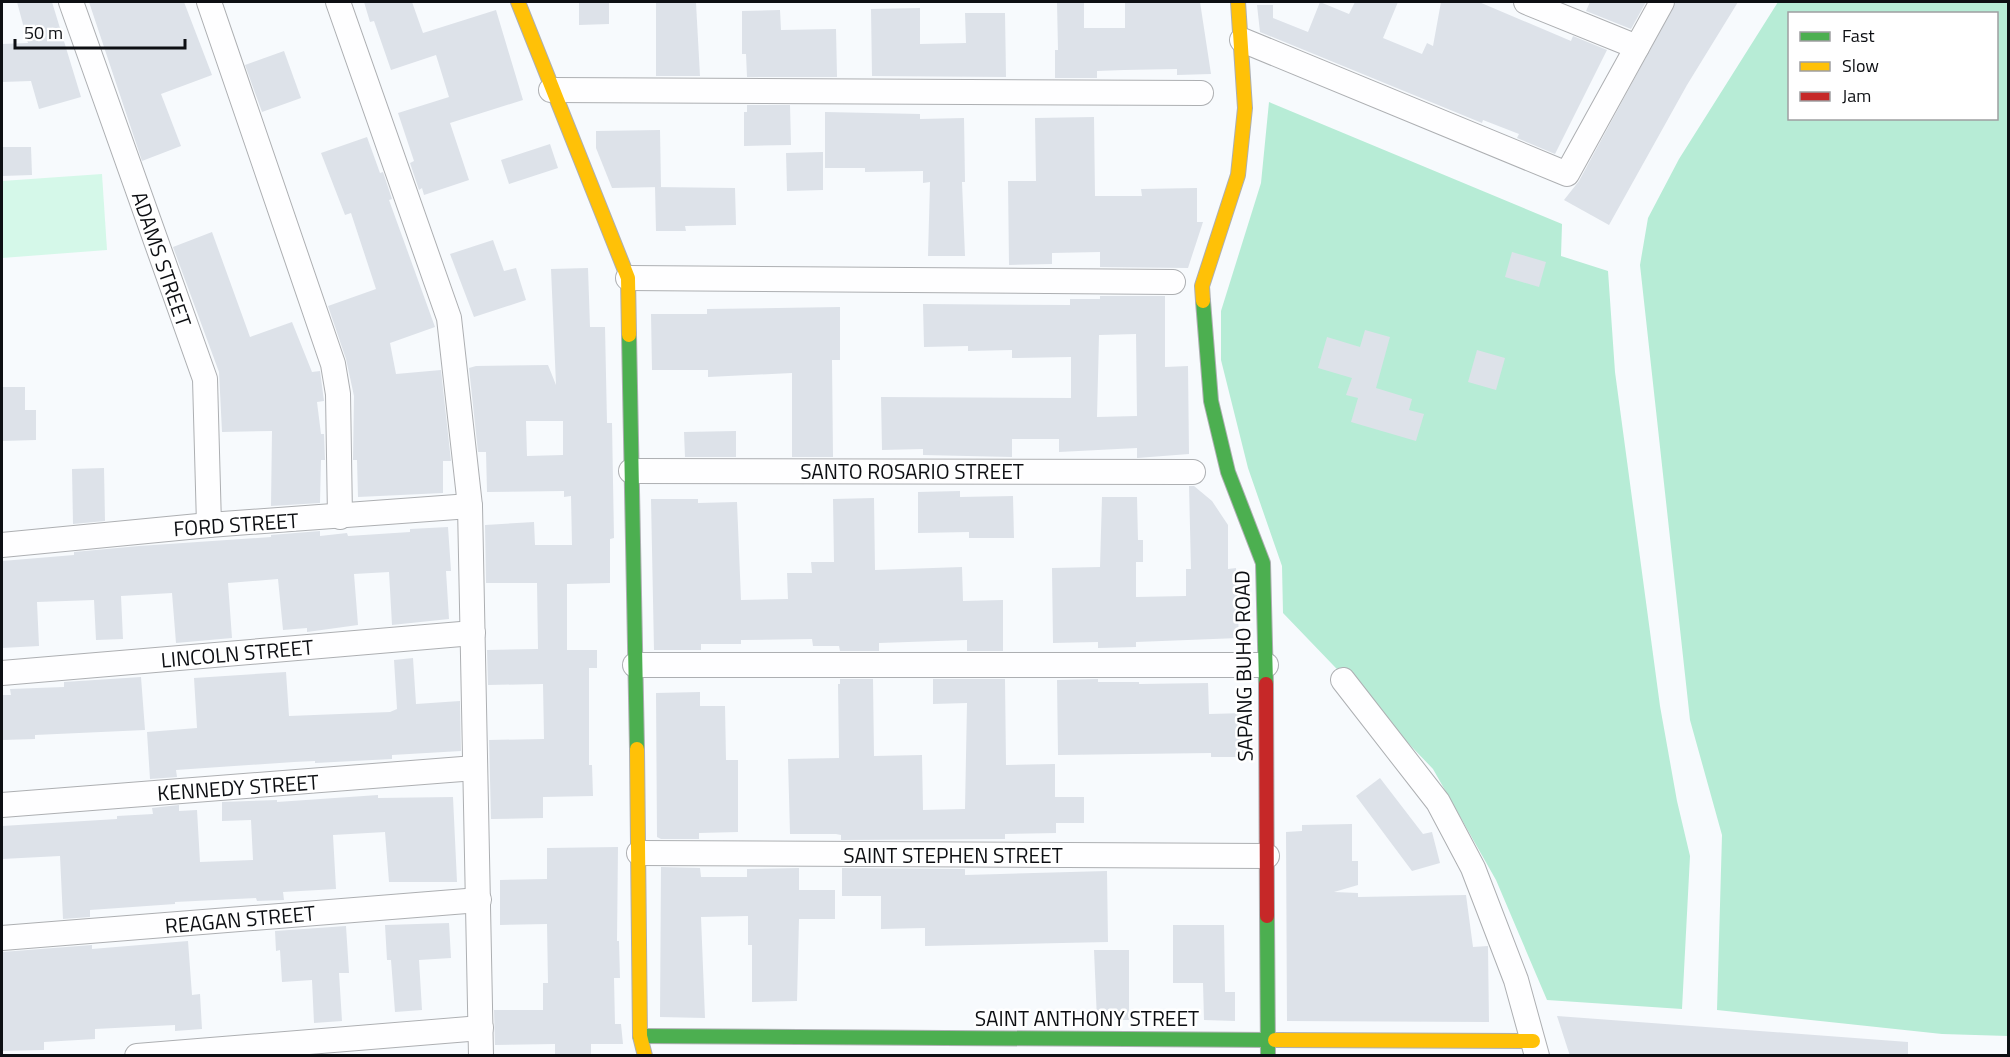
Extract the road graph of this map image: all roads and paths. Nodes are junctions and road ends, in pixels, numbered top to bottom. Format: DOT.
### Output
graph roads {
  1 [pos="71,2"];
  2 [pos="209,2"];
  3 [pos="338,2"];
  4 [pos="518,2"];
  5 [pos="1238,2"];
  6 [pos="1526,2"];
  7 [pos="1662,2"];
  8 [pos="1242,40"];
  9 [pos="1637,47"];
  10 [pos="551,90"];
  11 [pos="1201,93"];
  12 [pos="628,278"];
  13 [pos="1173,282"];
  14 [pos="631,471"];
  15 [pos="1193,472"];
  16 [pos="470,506"];
  17 [pos="340,517"];
  18 [pos="209,525"];
  19 [pos="2,545"];
  20 [pos="472,633"];
  21 [pos="635,665"];
  22 [pos="1266,665"];
  23 [pos="2,673"];
  24 [pos="1343,680"];
  25 [pos="476,768"];
  26 [pos="2,805"];
  27 [pos="639,853"];
  28 [pos="1267,856"];
  29 [pos="479,900"];
  30 [pos="2,938"];
  31 [pos="481,1028"];
  32 [pos="640,1036"];
  33 [pos="1268,1040"];
  34 [pos="1535,1048"];
  35 [pos="137,1056"];
  36 [pos="481,1056"];
  37 [pos="645,1056"];
  38 [pos="1269,1056"];
  1 -- 18 [label="street, ADAMS STREET"];
  2 -- 17 [label="street"];
  3 -- 16 [label="street"];
  4 -- 10 [label="street"];
  5 -- 8 [label="street, SAPANG BUHO ROAD"];
  6 -- 9 [label="street"];
  7 -- 9 [label="street"];
  8 -- 9 [label="street"];
  8 -- 22 [label="street, SAPANG BUHO ROAD"];
  10 -- 11 [label="street"];
  10 -- 12 [label="street"];
  12 -- 13 [label="street"];
  12 -- 14 [label="street"];
  14 -- 15 [label="street, SANTO ROSARIO STREET"];
  14 -- 21 [label="street"];
  16 -- 17 [label="street, FORD STREET"];
  16 -- 20 [label="street"];
  17 -- 18 [label="street, FORD STREET"];
  18 -- 19 [label="street, FORD STREET"];
  20 -- 23 [label="street, LINCOLN STREET"];
  20 -- 25 [label="street"];
  21 -- 22 [label="street"];
  21 -- 27 [label="street"];
  22 -- 28 [label="street, SAPANG BUHO ROAD"];
  24 -- 34 [label="street"];
  25 -- 26 [label="street, KENNEDY STREET"];
  25 -- 29 [label="street"];
  27 -- 28 [label="street, SAINT STEPHEN STREET"];
  27 -- 32 [label="street"];
  28 -- 33 [label="street, SAPANG BUHO ROAD"];
  29 -- 30 [label="street, REAGAN STREET"];
  29 -- 31 [label="street"];
  31 -- 35 [label="street"];
  31 -- 36 [label="street"];
  32 -- 33 [label="street, SAINT ANTHONY STREET"];
  32 -- 37 [label="street"];
  33 -- 34 [label="street, SAINT ANTHONY STREET"];
  33 -- 38 [label="street, SAPANG BUHO ROAD"];
}
